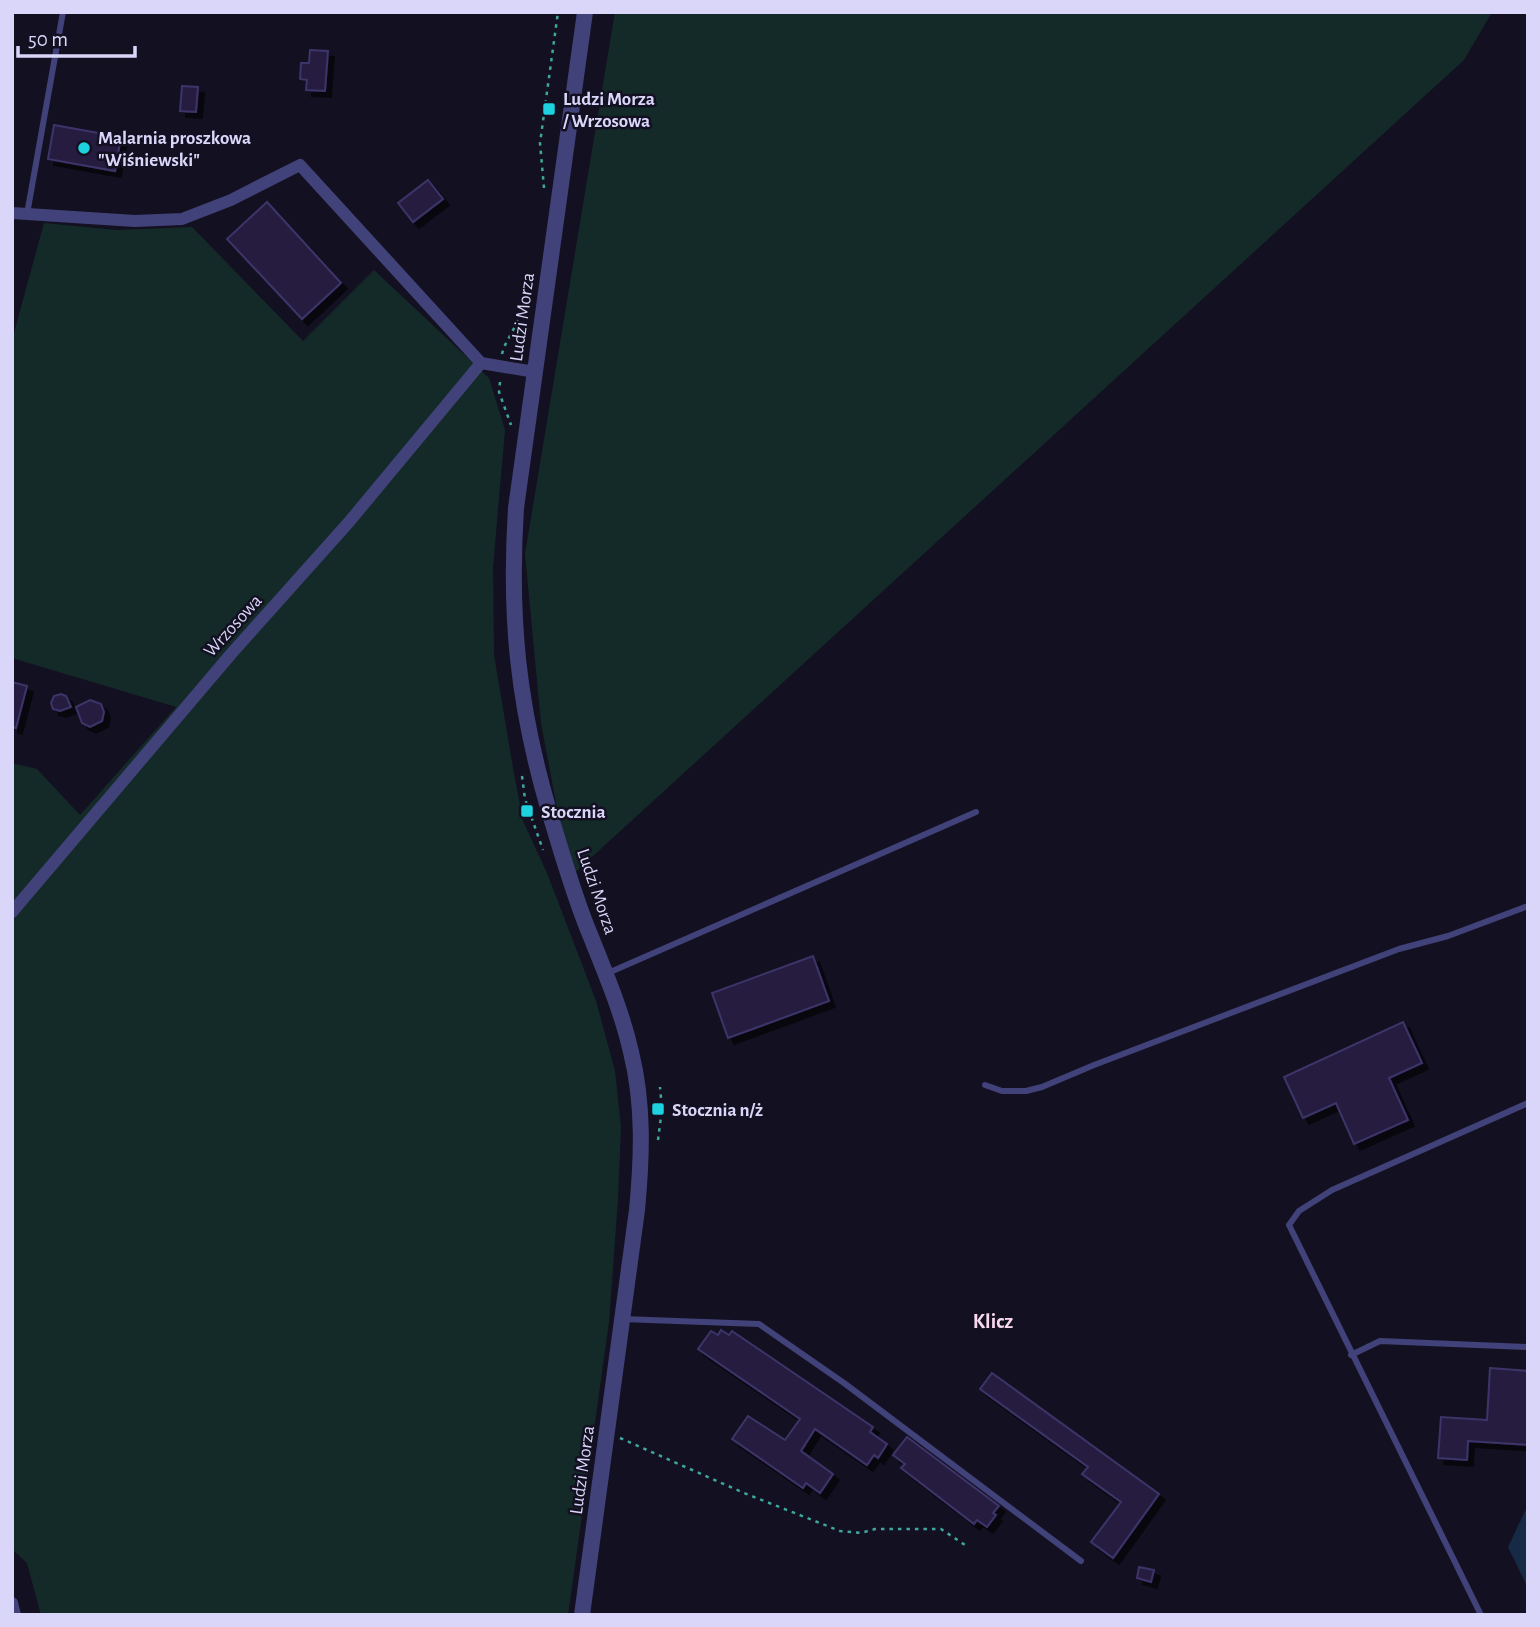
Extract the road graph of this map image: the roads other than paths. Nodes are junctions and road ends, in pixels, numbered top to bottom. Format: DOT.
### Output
graph roads {
  1 [pos="63,12"];
  2 [pos="585,12"];
  3 [pos="12,213"];
  4 [pos="27,214"];
  5 [pos="481,363"];
  6 [pos="535,372"];
  7 [pos="976,812"];
  8 [pos="1528,906"];
  9 [pos="12,912"];
  10 [pos="606,974"];
  11 [pos="985,1085"];
  12 [pos="1528,1103"];
  13 [pos="622,1320"];
  14 [pos="1528,1347"];
  15 [pos="1351,1354"];
  16 [pos="1081,1560"];
  17 [pos="12,1603"];
  18 [pos="15,1615"];
  19 [pos="582,1615"];
  20 [pos="1482,1615"];
  1 -- 4 [label="lane"];
  2 -- 6 [label="street, Ludzi Morza"];
  3 -- 4 [label="street"];
  4 -- 5 [label="street"];
  5 -- 6 [label="street"];
  5 -- 9 [label="street, Wrzosowa"];
  6 -- 10 [label="street, Ludzi Morza"];
  7 -- 10 [label="lane"];
  8 -- 11 [label="lane"];
  10 -- 13 [label="street, Ludzi Morza"];
  12 -- 15 [label="lane"];
  13 -- 16 [label="lane"];
  13 -- 19 [label="street, Ludzi Morza"];
  14 -- 15 [label="lane"];
  15 -- 20 [label="lane"];
  17 -- 18 [label="street"];
}
